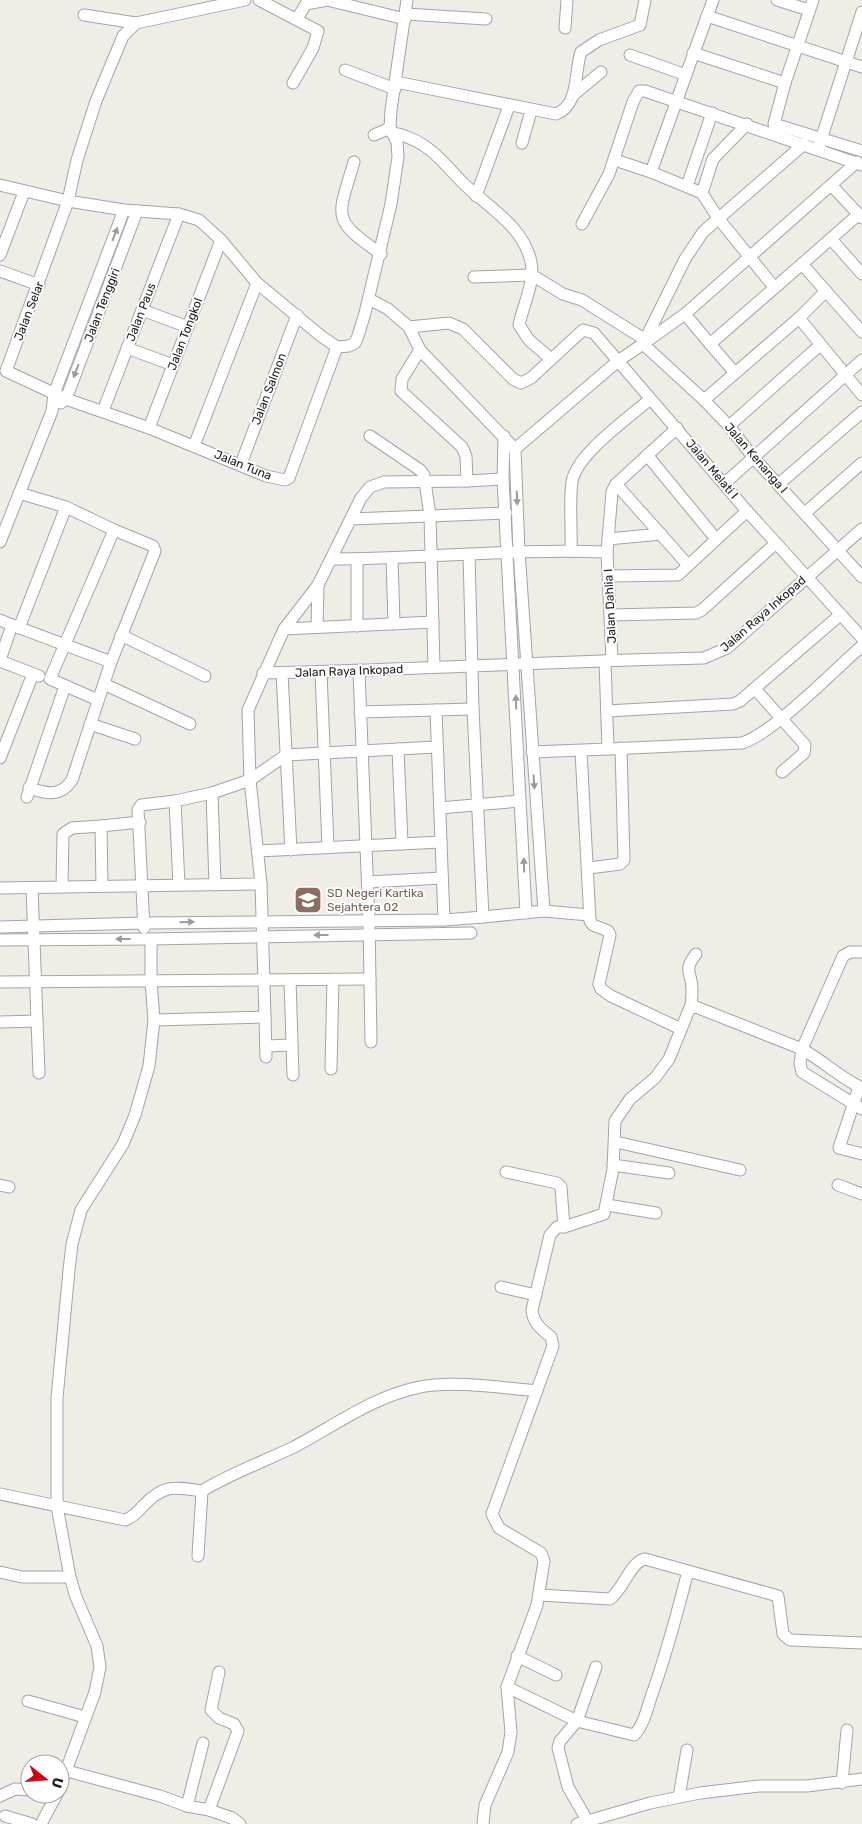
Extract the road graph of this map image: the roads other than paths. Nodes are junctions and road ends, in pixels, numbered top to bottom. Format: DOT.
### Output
graph roads {
  1 [pos="245,0"];
  2 [pos="259,0"];
  3 [pos="407,0"];
  4 [pos="567,0"];
  5 [pos="645,0"];
  6 [pos="713,0"];
  7 [pos="777,0"];
  8 [pos="811,5"];
  9 [pos="862,12"];
  10 [pos="84,15"];
  11 [pos="707,16"];
  12 [pos="405,17"];
  13 [pos="297,19"];
  14 [pos="486,19"];
  15 [pos="136,23"];
  16 [pos="565,28"];
  17 [pos="797,46"];
  18 [pos="693,52"];
  19 [pos="630,55"];
  20 [pos="846,61"];
  21 [pos="862,66"];
  22 [pos="345,70"];
  23 [pos="601,72"];
  24 [pos="686,75"];
  25 [pos="293,83"];
  26 [pos="784,83"];
  27 [pos="395,86"];
  28 [pos="572,96"];
  29 [pos="676,101"];
  30 [pos="509,106"];
  31 [pos="532,111"];
  32 [pos="712,113"];
  33 [pos="747,124"];
  34 [pos="391,130"];
  35 [pos="374,135"];
  36 [pos="522,143"];
  37 [pos="804,144"];
  38 [pos="819,144"];
  39 [pos="862,151"];
  40 [pos="614,160"];
  41 [pos="354,162"];
  42 [pos="859,164"];
  43 [pos="651,172"];
  44 [pos="0,185"];
  45 [pos="687,186"];
  46 [pos="832,186"];
  47 [pos="24,192"];
  48 [pos="702,194"];
  49 [pos="476,196"];
  50 [pos="68,201"];
  51 [pos="124,210"];
  52 [pos="137,211"];
  53 [pos="179,214"];
  54 [pos="861,216"];
  55 [pos="718,218"];
  56 [pos="582,224"];
  57 [pos="831,239"];
  58 [pos="221,240"];
  59 [pos="381,254"];
  60 [pos="0,255"];
  61 [pos="751,257"];
  62 [pos="802,264"];
  63 [pos="0,271"];
  64 [pos="862,274"];
  65 [pos="532,275"];
  66 [pos="474,277"];
  67 [pos="257,283"];
  68 [pos="39,285"];
  69 [pos="774,287"];
  70 [pos="826,291"];
  71 [pos="369,299"];
  72 [pos="142,310"];
  73 [pos="685,314"];
  74 [pos="297,315"];
  75 [pos="799,318"];
  76 [pos="188,326"];
  77 [pos="409,327"];
  78 [pos="862,332"];
  79 [pos="644,342"];
  80 [pos="710,344"];
  81 [pos="820,346"];
  82 [pos="337,347"];
  83 [pos="127,348"];
  84 [pos="420,350"];
  85 [pos="551,359"];
  86 [pos="862,360"];
  87 [pos="618,361"];
  88 [pos="173,366"];
  89 [pos="3,370"];
  90 [pos="735,374"];
  91 [pos="845,375"];
  92 [pos="54,394"];
  93 [pos="862,395"];
  94 [pos="66,399"];
  95 [pos="650,399"];
  96 [pos="704,400"];
  97 [pos="52,411"];
  98 [pos="103,411"];
  99 [pos="862,412"];
  100 [pos="729,426"];
  101 [pos="149,428"];
  102 [pos="677,428"];
  103 [pos="370,436"];
  104 [pos="504,436"];
  105 [pos="194,446"];
  106 [pos="516,449"];
  107 [pos="647,455"];
  108 [pos="753,456"];
  109 [pos="862,463"];
  110 [pos="242,464"];
  111 [pos="503,478"];
  112 [pos="425,481"];
  113 [pos="467,481"];
  114 [pos="725,483"];
  115 [pos="616,484"];
  116 [pos="778,484"];
  117 [pos="20,493"];
  118 [pos="66,507"];
  119 [pos="747,511"];
  120 [pos="506,513"];
  121 [pos="806,513"];
  122 [pos="430,515"];
  123 [pos="351,519"];
  124 [pos="862,529"];
  125 [pos="114,530"];
  126 [pos="661,534"];
  127 [pos="608,539"];
  128 [pos="716,539"];
  129 [pos="0,542"];
  130 [pos="776,543"];
  131 [pos="837,550"];
  132 [pos="519,551"];
  133 [pos="571,551"];
  134 [pos="507,552"];
  135 [pos="607,552"];
  136 [pos="469,554"];
  137 [pos="431,556"];
  138 [pos="392,558"];
  139 [pos="331,559"];
  140 [pos="357,559"];
  141 [pos="688,565"];
  142 [pos="609,576"];
  143 [pos="806,577"];
  144 [pos="862,577"];
  145 [pos="318,585"];
  146 [pos="610,615"];
  147 [pos="840,615"];
  148 [pos="0,620"];
  149 [pos="433,622"];
  150 [pos="394,624"];
  151 [pos="16,626"];
  152 [pos="356,626"];
  153 [pos="317,628"];
  154 [pos="284,629"];
  155 [pos="121,635"];
  156 [pos="862,638"];
  157 [pos="65,645"];
  158 [pos="862,646"];
  159 [pos="609,660"];
  160 [pos="0,661"];
  161 [pos="111,662"];
  162 [pos="528,663"];
  163 [pos="514,664"];
  164 [pos="472,665"];
  165 [pos="434,667"];
  166 [pos="320,672"];
  167 [pos="359,672"];
  168 [pos="263,673"];
  169 [pos="282,673"];
  170 [pos="33,674"];
  171 [pos="204,676"];
  172 [pos="50,679"];
  173 [pos="104,684"];
  174 [pos="66,686"];
  175 [pos="755,689"];
  176 [pos="98,700"];
  177 [pos="473,709"];
  178 [pos="436,710"];
  179 [pos="607,710"];
  180 [pos="360,712"];
  181 [pos="781,717"];
  182 [pos="90,724"];
  183 [pos="190,724"];
  184 [pos="135,738"];
  185 [pos="436,747"];
  186 [pos="621,748"];
  187 [pos="398,749"];
  188 [pos="608,749"];
  189 [pos="361,751"];
  190 [pos="581,751"];
  191 [pos="324,752"];
  192 [pos="532,752"];
  193 [pos="286,755"];
  194 [pos="0,758"];
  195 [pos="782,772"];
  196 [pos="250,780"];
  197 [pos="212,793"];
  198 [pos="175,801"];
  199 [pos="520,802"];
  200 [pos="477,804"];
  201 [pos="440,808"];
  202 [pos="140,822"];
  203 [pos="101,826"];
  204 [pos="441,842"];
  205 [pos="402,844"];
  206 [pos="366,845"];
  207 [pos="328,847"];
  208 [pos="291,850"];
  209 [pos="258,851"];
  210 [pos="589,868"];
  211 [pos="442,878"];
  212 [pos="368,882"];
  213 [pos="261,884"];
  214 [pos="179,885"];
  215 [pos="102,886"];
  216 [pos="143,886"];
  217 [pos="215,886"];
  218 [pos="62,887"];
  219 [pos="0,888"];
  220 [pos="32,888"];
  221 [pos="544,912"];
  222 [pos="526,913"];
  223 [pos="589,915"];
  224 [pos="483,917"];
  225 [pos="444,920"];
  226 [pos="369,922"];
  227 [pos="0,927"];
  228 [pos="33,927"];
  229 [pos="263,929"];
  230 [pos="146,932"];
  231 [pos="471,933"];
  232 [pos="369,935"];
  233 [pos="34,939"];
  234 [pos="0,940"];
  235 [pos="862,952"];
  236 [pos="696,954"];
  237 [pos="370,978"];
  238 [pos="332,979"];
  239 [pos="150,980"];
  240 [pos="265,980"];
  241 [pos="290,980"];
  242 [pos="0,982"];
  243 [pos="36,982"];
  244 [pos="691,1005"];
  245 [pos="265,1017"];
  246 [pos="154,1020"];
  247 [pos="37,1021"];
  248 [pos="0,1022"];
  249 [pos="682,1029"];
  250 [pos="371,1042"];
  251 [pos="292,1045"];
  252 [pos="802,1049"];
  253 [pos="331,1069"];
  254 [pos="38,1073"];
  255 [pos="293,1075"];
  256 [pos="861,1087"];
  257 [pos="857,1107"];
  258 [pos="616,1142"];
  259 [pos="862,1154"];
  260 [pos="613,1165"];
  261 [pos="740,1170"];
  262 [pos="506,1172"];
  263 [pos="669,1173"];
  264 [pos="838,1185"];
  265 [pos="862,1194"];
  266 [pos="607,1206"];
  267 [pos="656,1212"];
  268 [pos="564,1227"];
  269 [pos="501,1287"];
  270 [pos="536,1294"];
  271 [pos="537,1391"];
  272 [pos="202,1491"];
  273 [pos="0,1494"];
  274 [pos="58,1506"];
  275 [pos="198,1556"];
  276 [pos="688,1571"];
  277 [pos="0,1572"];
  278 [pos="70,1577"];
  279 [pos="539,1595"];
  280 [pos="862,1643"];
  281 [pos="517,1656"];
  282 [pos="596,1668"];
  283 [pos="219,1672"];
  284 [pos="556,1675"];
  285 [pos="507,1686"];
  286 [pos="28,1701"];
  287 [pos="85,1717"];
  288 [pos="577,1722"];
  289 [pos="847,1730"];
  290 [pos="203,1743"];
  291 [pos="687,1750"];
  292 [pos="70,1762"];
  293 [pos="70,1772"];
  294 [pos="862,1779"];
  295 [pos="842,1783"];
  296 [pos="20,1789"];
  297 [pos="0,1796"];
  298 [pos="679,1797"];
  299 [pos="51,1804"];
  300 [pos="187,1806"];
  301 [pos="209,1810"];
  302 [pos="6,1816"];
  303 [pos="614,1819"];
  304 [pos="582,1822"];
  305 [pos="32,1824"];
  306 [pos="41,1824"];
  307 [pos="240,1824"];
  308 [pos="483,1824"];
  1 -- 15 [label="street"];
  2 -- 13 [label="street"];
  3 -- 12 [label="street"];
  4 -- 16 [label="street"];
  5 -- 28 [label="street"];
  6 -- 11 [label="street"];
  7 -- 8 [label="street"];
  8 -- 17 [label="street"];
  9 -- 20 [label="street"];
  10 -- 15 [label="street"];
  11 -- 17 [label="street"];
  11 -- 18 [label="street"];
  12 -- 13 [label="street"];
  12 -- 14 [label="street"];
  12 -- 27 [label="street"];
  13 -- 25 [label="street"];
  15 -- 50 [label="street, Jalan Selar"];
  17 -- 20 [label="street"];
  17 -- 26 [label="street"];
  18 -- 24 [label="street"];
  18 -- 26 [label="street"];
  19 -- 24 [label="street"];
  20 -- 21 [label="street"];
  20 -- 38 [label="street"];
  22 -- 27 [label="street"];
  23 -- 28 [label="street"];
  24 -- 29 [label="street"];
  26 -- 38 [label="street"];
  27 -- 30 [label="street"];
  27 -- 34 [label="street"];
  28 -- 31 [label="street"];
  29 -- 32 [label="street"];
  29 -- 40 [label="street"];
  29 -- 43 [label="street"];
  30 -- 31 [label="street"];
  30 -- 49 [label="street"];
  31 -- 36 [label="street"];
  32 -- 33 [label="street"];
  32 -- 45 [label="street"];
  33 -- 37 [label="street"];
  33 -- 48 [label="street"];
  34 -- 35 [label="street"];
  34 -- 49 [label="street"];
  34 -- 59 [label="street"];
  37 -- 38 [label="street"];
  37 -- 55 [label="street"];
  38 -- 39 [label="street"];
  38 -- 42 [label="street"];
  40 -- 43 [label="street"];
  40 -- 56 [label="street"];
  41 -- 59 [label="street"];
  42 -- 46 [label="street"];
  43 -- 45 [label="street"];
  44 -- 47 [label="street"];
  45 -- 48 [label="street"];
  46 -- 54 [label="street"];
  46 -- 61 [label="street"];
  47 -- 50 [label="street"];
  47 -- 60 [label="street"];
  48 -- 55 [label="street"];
  49 -- 65 [label="street"];
  50 -- 51 [label="street"];
  50 -- 68 [label="street, Jalan Selar"];
  51 -- 52 [label="street"];
  92 -- 51 [label="street, Jalan Tenggiri, one-way"];
  52 -- 53 [label="street"];
  52 -- 94 [label="street, Jalan Tenggiri, one-way"];
  53 -- 58 [label="street"];
  53 -- 72 [label="street, Jalan Paus"];
  54 -- 57 [label="street"];
  55 -- 61 [label="street"];
  55 -- 79 [label="street"];
  57 -- 62 [label="street"];
  57 -- 64 [label="street"];
  58 -- 67 [label="street"];
  58 -- 76 [label="street, Jalan Tongkol"];
  59 -- 71 [label="street"];
  61 -- 69 [label="street"];
  61 -- 73 [label="street"];
  62 -- 69 [label="street"];
  62 -- 70 [label="street"];
  63 -- 68 [label="street"];
  65 -- 66 [label="street"];
  65 -- 79 [label="street"];
  65 -- 85 [label="street"];
  67 -- 74 [label="street"];
  67 -- 105 [label="street"];
  68 -- 89 [label="street, Jalan Selar"];
  69 -- 80 [label="street"];
  70 -- 75 [label="street"];
  70 -- 78 [label="street"];
  71 -- 77 [label="street"];
  71 -- 82 [label="street"];
  72 -- 76 [label="street"];
  72 -- 83 [label="street, Jalan Paus"];
  73 -- 79 [label="street"];
  73 -- 80 [label="street"];
  74 -- 82 [label="street"];
  74 -- 110 [label="street, Jalan Salmon"];
  75 -- 81 [label="street"];
  75 -- 90 [label="street"];
  76 -- 88 [label="street, Jalan Tongkol"];
  77 -- 84 [label="street"];
  77 -- 85 [label="street"];
  79 -- 87 [label="street"];
  79 -- 96 [label="street, Jalan Kenanga I"];
  80 -- 90 [label="street"];
  81 -- 91 [label="street"];
  81 -- 100 [label="street"];
  82 -- 110 [label="street, Jalan Tuna"];
  83 -- 88 [label="street"];
  83 -- 98 [label="street, Jalan Paus"];
  84 -- 104 [label="street"];
  84 -- 113 [label="street"];
  85 -- 87 [label="street"];
  86 -- 91 [label="street"];
  87 -- 95 [label="street, Jalan Melati I"];
  87 -- 106 [label="street"];
  88 -- 101 [label="street, Jalan Tongkol"];
  89 -- 92 [label="street, Jalan Selar"];
  90 -- 96 [label="street"];
  91 -- 93 [label="street"];
  91 -- 108 [label="street"];
  92 -- 94 [label="street, Jalan Selar"];
  92 -- 97 [label="street, Jalan Tenggiri"];
  94 -- 97 [label="street"];
  94 -- 98 [label="street, Jalan Tuna"];
  95 -- 102 [label="street, Jalan Melati I"];
  95 -- 133 [label="street"];
  96 -- 100 [label="street, Jalan Kenanga I"];
  97 -- 117 [label="street"];
  98 -- 101 [label="street, Jalan Tuna"];
  99 -- 116 [label="street"];
  100 -- 108 [label="street, Jalan Kenanga I"];
  101 -- 105 [label="street, Jalan Tuna"];
  102 -- 107 [label="street"];
  102 -- 114 [label="street, Jalan Melati I"];
  103 -- 112 [label="street"];
  104 -- 106 [label="street"];
  104 -- 111 [label="street"];
  105 -- 110 [label="street, Jalan Tuna"];
  106 -- 132 [label="street, one-way"];
  107 -- 115 [label="street"];
  107 -- 128 [label="street"];
  108 -- 114 [label="street"];
  108 -- 116 [label="street, Jalan Kenanga I"];
  109 -- 121 [label="street"];
  111 -- 113 [label="street"];
  111 -- 120 [label="street"];
  112 -- 113 [label="street"];
  112 -- 122 [label="street"];
  112 -- 123 [label="street"];
  114 -- 119 [label="street, Jalan Melati I"];
  115 -- 126 [label="street"];
  115 -- 127 [label="street"];
  116 -- 121 [label="street, Jalan Kenanga I"];
  117 -- 118 [label="street"];
  117 -- 129 [label="street"];
  118 -- 125 [label="street"];
  118 -- 151 [label="street"];
  119 -- 128 [label="street"];
  119 -- 130 [label="street, Jalan Melati I"];
  120 -- 122 [label="street"];
  120 -- 134 [label="street"];
  121 -- 131 [label="street, Jalan Kenanga I"];
  122 -- 123 [label="street"];
  122 -- 137 [label="street"];
  123 -- 139 [label="street"];
  124 -- 131 [label="street, Jalan Raya Inkopad"];
  125 -- 155 [label="street"];
  125 -- 157 [label="street"];
  126 -- 127 [label="street"];
  126 -- 141 [label="street"];
  127 -- 135 [label="street"];
  128 -- 141 [label="street"];
  130 -- 143 [label="street, Jalan Melati I"];
  130 -- 146 [label="street"];
  131 -- 143 [label="street, Jalan Raya Inkopad"];
  131 -- 144 [label="street, Jalan Kenanga I"];
  132 -- 133 [label="street"];
  132 -- 134 [label="street"];
  132 -- 162 [label="street"];
  133 -- 135 [label="street"];
  134 -- 136 [label="street"];
  134 -- 163 [label="street"];
  135 -- 142 [label="street, Jalan Dahlia I"];
  136 -- 137 [label="street"];
  136 -- 164 [label="street"];
  137 -- 138 [label="street"];
  137 -- 149 [label="street"];
  138 -- 140 [label="street"];
  138 -- 150 [label="street"];
  139 -- 140 [label="street"];
  139 -- 145 [label="street"];
  140 -- 152 [label="street"];
  141 -- 142 [label="street"];
  142 -- 146 [label="street, Jalan Dahlia I"];
  143 -- 147 [label="street, Jalan Melati I"];
  143 -- 159 [label="street, Jalan Raya Inkopad"];
  145 -- 153 [label="street"];
  145 -- 154 [label="street"];
  146 -- 159 [label="street, Jalan Dahlia I"];
  147 -- 156 [label="street, Jalan Melati I"];
  147 -- 175 [label="street"];
  148 -- 151 [label="street"];
  149 -- 150 [label="street"];
  149 -- 165 [label="street"];
  150 -- 152 [label="street"];
  151 -- 157 [label="street"];
  151 -- 160 [label="street"];
  152 -- 153 [label="street"];
  153 -- 154 [label="street"];
  154 -- 168 [label="street"];
  155 -- 161 [label="street"];
  155 -- 171 [label="street"];
  157 -- 161 [label="street"];
  157 -- 172 [label="street"];
  158 -- 181 [label="street"];
  159 -- 162 [label="street, Jalan Raya Inkopad"];
  159 -- 179 [label="street, Jalan Dahlia I"];
  160 -- 170 [label="street"];
  161 -- 173 [label="street"];
  162 -- 163 [label="street, Jalan Raya Inkopad"];
  162 -- 192 [label="street"];
  163 -- 164 [label="street, Jalan Raya Inkopad"];
  199 -- 163 [label="street, one-way"];
  164 -- 165 [label="street, Jalan Raya Inkopad"];
  164 -- 177 [label="street"];
  165 -- 167 [label="street, Jalan Raya Inkopad"];
  166 -- 167 [label="street, Jalan Raya Inkopad"];
  166 -- 169 [label="street, Jalan Raya Inkopad"];
  166 -- 191 [label="street"];
  167 -- 180 [label="street"];
  168 -- 169 [label="street, Jalan Raya Inkopad"];
  168 -- 196 [label="street"];
  169 -- 193 [label="street"];
  170 -- 172 [label="street"];
  170 -- 194 [label="street"];
  172 -- 174 [label="street"];
  173 -- 176 [label="street"];
  173 -- 183 [label="street"];
  174 -- 176 [label="street"];
  174 -- 182 [label="street"];
  175 -- 179 [label="street"];
  175 -- 181 [label="street"];
  176 -- 182 [label="street"];
  177 -- 178 [label="street"];
  177 -- 200 [label="street"];
  178 -- 180 [label="street"];
  178 -- 185 [label="street"];
  179 -- 188 [label="street, Jalan Dahlia I"];
  180 -- 189 [label="street"];
  181 -- 186 [label="street"];
  181 -- 195 [label="street"];
  182 -- 184 [label="street"];
  185 -- 187 [label="street"];
  185 -- 201 [label="street"];
  186 -- 188 [label="street"];
  186 -- 210 [label="street"];
  187 -- 189 [label="street"];
  187 -- 205 [label="street"];
  188 -- 190 [label="street"];
  189 -- 191 [label="street"];
  189 -- 206 [label="street"];
  190 -- 192 [label="street"];
  190 -- 210 [label="street"];
  191 -- 193 [label="street"];
  191 -- 207 [label="street"];
  192 -- 221 [label="street, one-way"];
  193 -- 196 [label="street"];
  193 -- 208 [label="street"];
  196 -- 197 [label="street"];
  196 -- 209 [label="street"];
  197 -- 198 [label="street"];
  197 -- 217 [label="street"];
  198 -- 202 [label="street"];
  198 -- 214 [label="street"];
  199 -- 200 [label="street"];
  222 -- 199 [label="street, one-way"];
  200 -- 201 [label="street"];
  200 -- 224 [label="street"];
  201 -- 204 [label="street"];
  202 -- 203 [label="street"];
  202 -- 216 [label="street"];
  203 -- 215 [label="street"];
  203 -- 218 [label="street"];
  204 -- 205 [label="street"];
  204 -- 211 [label="street"];
  205 -- 206 [label="street"];
  206 -- 207 [label="street"];
  206 -- 212 [label="street"];
  207 -- 208 [label="street"];
  208 -- 209 [label="street"];
  209 -- 213 [label="street"];
  210 -- 223 [label="street"];
  211 -- 212 [label="street"];
  211 -- 225 [label="street"];
  212 -- 226 [label="street"];
  213 -- 217 [label="street"];
  213 -- 229 [label="street"];
  214 -- 216 [label="street"];
  214 -- 217 [label="street"];
  215 -- 216 [label="street"];
  215 -- 218 [label="street"];
  216 -- 230 [label="street"];
  218 -- 220 [label="street"];
  219 -- 220 [label="street"];
  220 -- 228 [label="street"];
  221 -- 222 [label="street"];
  221 -- 223 [label="street"];
  222 -- 224 [label="street"];
  223 -- 249 [label="street"];
  224 -- 225 [label="street"];
  225 -- 226 [label="street"];
  226 -- 229 [label="street"];
  226 -- 232 [label="street"];
  227 -- 228 [label="street"];
  228 -- 230 [label="street"];
  228 -- 233 [label="street"];
  230 -- 229 [label="street, one-way"];
  229 -- 230 [label="street"];
  232 -- 229 [label="street, one-way"];
  229 -- 240 [label="street"];
  230 -- 233 [label="street, one-way"];
  230 -- 239 [label="street"];
  231 -- 232 [label="street"];
  232 -- 237 [label="street"];
  233 -- 234 [label="street"];
  233 -- 243 [label="street"];
  235 -- 252 [label="street"];
  236 -- 244 [label="street"];
  237 -- 238 [label="street"];
  237 -- 250 [label="street"];
  238 -- 241 [label="street"];
  238 -- 253 [label="street"];
  239 -- 240 [label="street"];
  239 -- 243 [label="street"];
  239 -- 246 [label="street"];
  240 -- 241 [label="street"];
  240 -- 245 [label="street"];
  241 -- 251 [label="street"];
  242 -- 243 [label="street"];
  243 -- 247 [label="street"];
  244 -- 249 [label="street"];
  244 -- 252 [label="street"];
  245 -- 246 [label="street"];
  245 -- 251 [label="street"];
  246 -- 274 [label="street"];
  247 -- 248 [label="street"];
  247 -- 254 [label="street"];
  249 -- 258 [label="street"];
  251 -- 255 [label="street"];
  252 -- 256 [label="street"];
  252 -- 257 [label="street"];
  256 -- 257 [label="street"];
  257 -- 259 [label="street"];
  258 -- 260 [label="street"];
  258 -- 261 [label="street"];
  260 -- 263 [label="street"];
  260 -- 266 [label="street"];
  262 -- 268 [label="street"];
  264 -- 265 [label="street"];
  266 -- 267 [label="street"];
  266 -- 268 [label="street"];
  268 -- 270 [label="street"];
  269 -- 270 [label="street"];
  270 -- 271 [label="street"];
  271 -- 272 [label="street"];
  271 -- 279 [label="street"];
  272 -- 274 [label="street"];
  272 -- 275 [label="street"];
  273 -- 274 [label="street"];
  274 -- 278 [label="street"];
  276 -- 279 [label="street"];
  276 -- 280 [label="street"];
  276 -- 288 [label="street"];
  277 -- 278 [label="street"];
  278 -- 287 [label="street"];
  279 -- 281 [label="street"];
  281 -- 284 [label="street"];
  281 -- 285 [label="street"];
  282 -- 288 [label="street"];
  283 -- 301 [label="street"];
  285 -- 288 [label="street"];
  285 -- 308 [label="street"];
  286 -- 287 [label="street"];
  287 -- 292 [label="street"];
  288 -- 304 [label="street"];
  289 -- 295 [label="street"];
  290 -- 300 [label="street"];
  291 -- 298 [label="street"];
  293 -- 300 [label="street"];
  294 -- 295 [label="street"];
  295 -- 298 [label="street"];
  296 -- 297 [label="street"];
  298 -- 303 [label="street"];
  299 -- 306 [label="street"];
  300 -- 301 [label="street"];
  301 -- 307 [label="street"];
  302 -- 305 [label="street"];
  303 -- 304 [label="street"];
}
